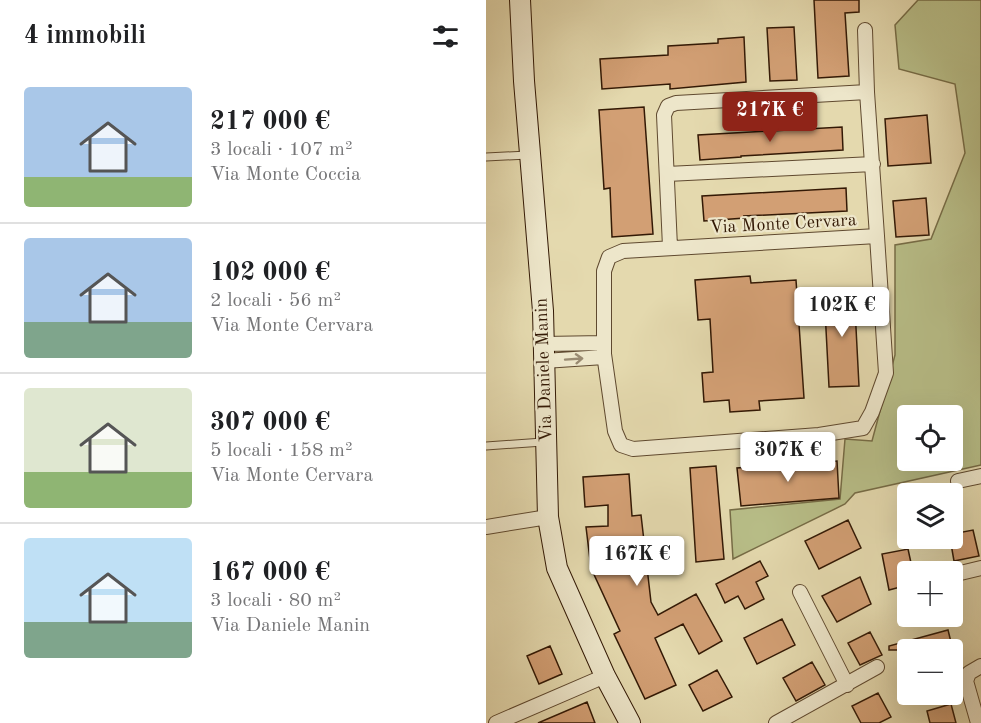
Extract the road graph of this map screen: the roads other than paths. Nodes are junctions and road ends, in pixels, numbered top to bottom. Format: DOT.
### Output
graph roads {
  1 [pos="520,0"];
  2 [pos="865,30"];
  3 [pos="867,92"];
  4 [pos="530,154"];
  5 [pos="486,157"];
  6 [pos="873,164"];
  7 [pos="668,174"];
  8 [pos="877,236"];
  9 [pos="670,247"];
  10 [pos="604,350"];
  11 [pos="544,353"];
  12 [pos="546,442"];
  13 [pos="486,446"];
  14 [pos="981,476"];
  15 [pos="958,481"];
  16 [pos="548,517"];
  17 [pos="486,527"];
  18 [pos="981,568"];
  19 [pos="963,572"];
  20 [pos="800,592"];
  21 [pos="981,666"];
  22 [pos="878,667"];
  23 [pos="604,676"];
  24 [pos="848,685"];
  25 [pos="496,723"];
  26 [pos="630,723"];
  27 [pos="776,723"];
  28 [pos="978,723"];
  1 -- 4 [label="main road, Via Daniele Manin"];
  2 -- 3 [label="street"];
  3 -- 6 [label="street"];
  3 -- 7 [label="street"];
  4 -- 5 [label="lane"];
  4 -- 11 [label="main road, Via Daniele Manin"];
  6 -- 7 [label="street"];
  6 -- 8 [label="street"];
  7 -- 9 [label="street"];
  8 -- 9 [label="street, Via Monte Cervara"];
  8 -- 10 [label="street, Via Monte Cervara"];
  9 -- 10 [label="street, Via Monte Cervara"];
  10 -- 11 [label="street"];
  11 -- 12 [label="main road, Via Daniele Manin"];
  12 -- 13 [label="lane"];
  12 -- 16 [label="main road, Via Daniele Manin"];
  14 -- 15 [label="street"];
  16 -- 17 [label="street"];
  16 -- 23 [label="main road, Via Daniele Manin"];
  18 -- 19 [label="street"];
  20 -- 24 [label="street"];
  21 -- 28 [label="street"];
  22 -- 24 [label="street"];
  23 -- 25 [label="street"];
  23 -- 26 [label="main road, Via Daniele Manin"];
  24 -- 27 [label="street"];
}
